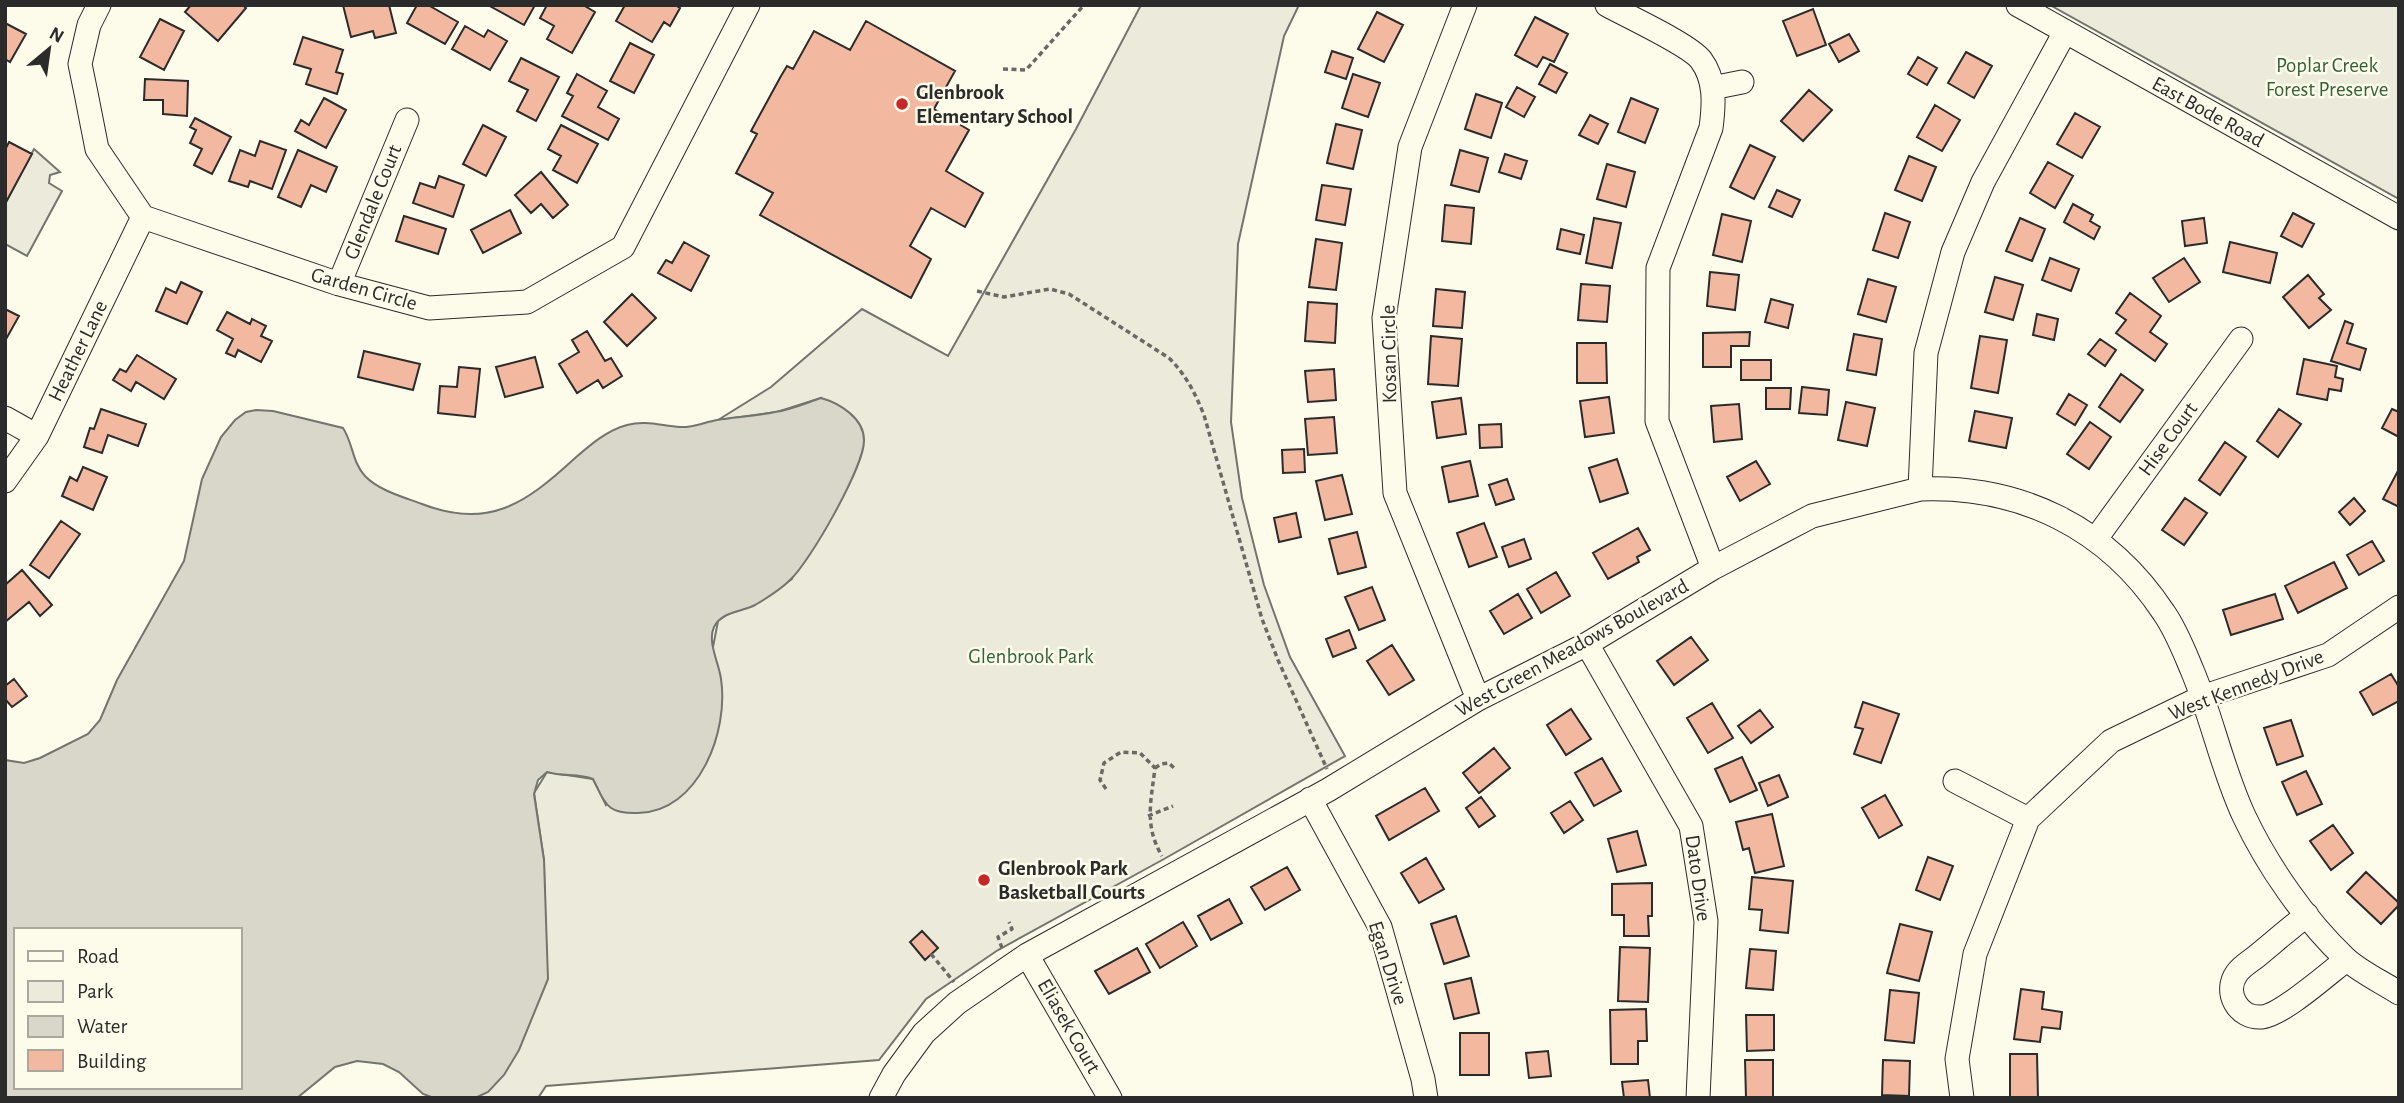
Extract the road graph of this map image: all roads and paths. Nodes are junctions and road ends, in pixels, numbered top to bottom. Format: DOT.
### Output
graph roads {
  1 [pos="99,5"];
  2 [pos="748,5"];
  3 [pos="1084,5"];
  4 [pos="1465,5"];
  5 [pos="1607,5"];
  6 [pos="2018,5"];
  7 [pos="2065,32"];
  8 [pos="1003,69"];
  9 [pos="1742,82"];
  10 [pos="1712,88"];
  11 [pos="407,120"];
  12 [pos="143,216"];
  13 [pos="2399,218"];
  14 [pos="339,284"];
  15 [pos="978,290"];
  16 [pos="2241,339"];
  17 [pos="5,418"];
  18 [pos="37,436"];
  19 [pos="5,481"];
  20 [pos="1920,489"];
  21 [pos="2095,540"];
  22 [pos="1713,568"];
  23 [pos="2399,607"];
  24 [pos="1587,644"];
  25 [pos="2202,697"];
  26 [pos="1478,699"];
  27 [pos="1155,768"];
  28 [pos="1176,770"];
  29 [pos="1955,781"];
  30 [pos="1107,789"];
  31 [pos="1319,794"];
  32 [pos="1173,806"];
  33 [pos="1148,816"];
  34 [pos="2028,819"];
  35 [pos="1174,876"];
  36 [pos="2307,915"];
  37 [pos="931,954"];
  38 [pos="1027,955"];
  39 [pos="2346,960"];
  40 [pos="2399,993"];
  41 [pos="966,997"];
  42 [pos="881,1098"];
  43 [pos="1110,1098"];
  44 [pos="1426,1098"];
  45 [pos="1698,1098"];
  46 [pos="1962,1098"];
  1 -- 12 [label="street"];
  2 -- 14 [label="street, Garden Circle"];
  3 -- 8 [label="path"];
  4 -- 26 [label="street, Kosan Circle"];
  5 -- 10 [label="street"];
  6 -- 7 [label="street, East Bode Road"];
  7 -- 13 [label="street, East Bode Road"];
  7 -- 20 [label="street"];
  9 -- 10 [label="street"];
  10 -- 22 [label="street"];
  11 -- 14 [label="street, Glendale Court"];
  12 -- 14 [label="street, Garden Circle"];
  12 -- 18 [label="street, Heather Lane"];
  15 -- 31 [label="path"];
  16 -- 21 [label="street, Hise Court"];
  17 -- 18 [label="street"];
  18 -- 19 [label="street, Heather Lane"];
  20 -- 21 [label="street, West Green Meadows Boulevard"];
  20 -- 22 [label="street, West Green Meadows Boulevard"];
  21 -- 25 [label="street, West Green Meadows Boulevard"];
  22 -- 24 [label="street, West Green Meadows Boulevard"];
  23 -- 25 [label="street, West Kennedy Drive"];
  24 -- 26 [label="street, West Green Meadows Boulevard"];
  24 -- 45 [label="street, Dato Drive"];
  25 -- 34 [label="street, West Kennedy Drive"];
  25 -- 36 [label="street, West Green Meadows Boulevard"];
  26 -- 31 [label="street, West Green Meadows Boulevard"];
  27 -- 28 [label="path"];
  27 -- 30 [label="path"];
  27 -- 33 [label="path"];
  29 -- 34 [label="street"];
  31 -- 35 [label="street, West Green Meadows Boulevard"];
  31 -- 44 [label="street, Egan Drive"];
  32 -- 33 [label="path"];
  33 -- 35 [label="path"];
  34 -- 46 [label="street, West Kennedy Drive"];
  35 -- 38 [label="street, West Green Meadows Boulevard"];
  36 -- 39 [label="street, West Green Meadows Boulevard"];
  36 -- 39 [label="street"];
  37 -- 41 [label="path"];
  38 -- 41 [label="street, West Green Meadows Boulevard"];
  38 -- 43 [label="street, Eliasek Court"];
  39 -- 40 [label="street, West Green Meadows Boulevard"];
  41 -- 42 [label="street, West Green Meadows Boulevard"];
}
